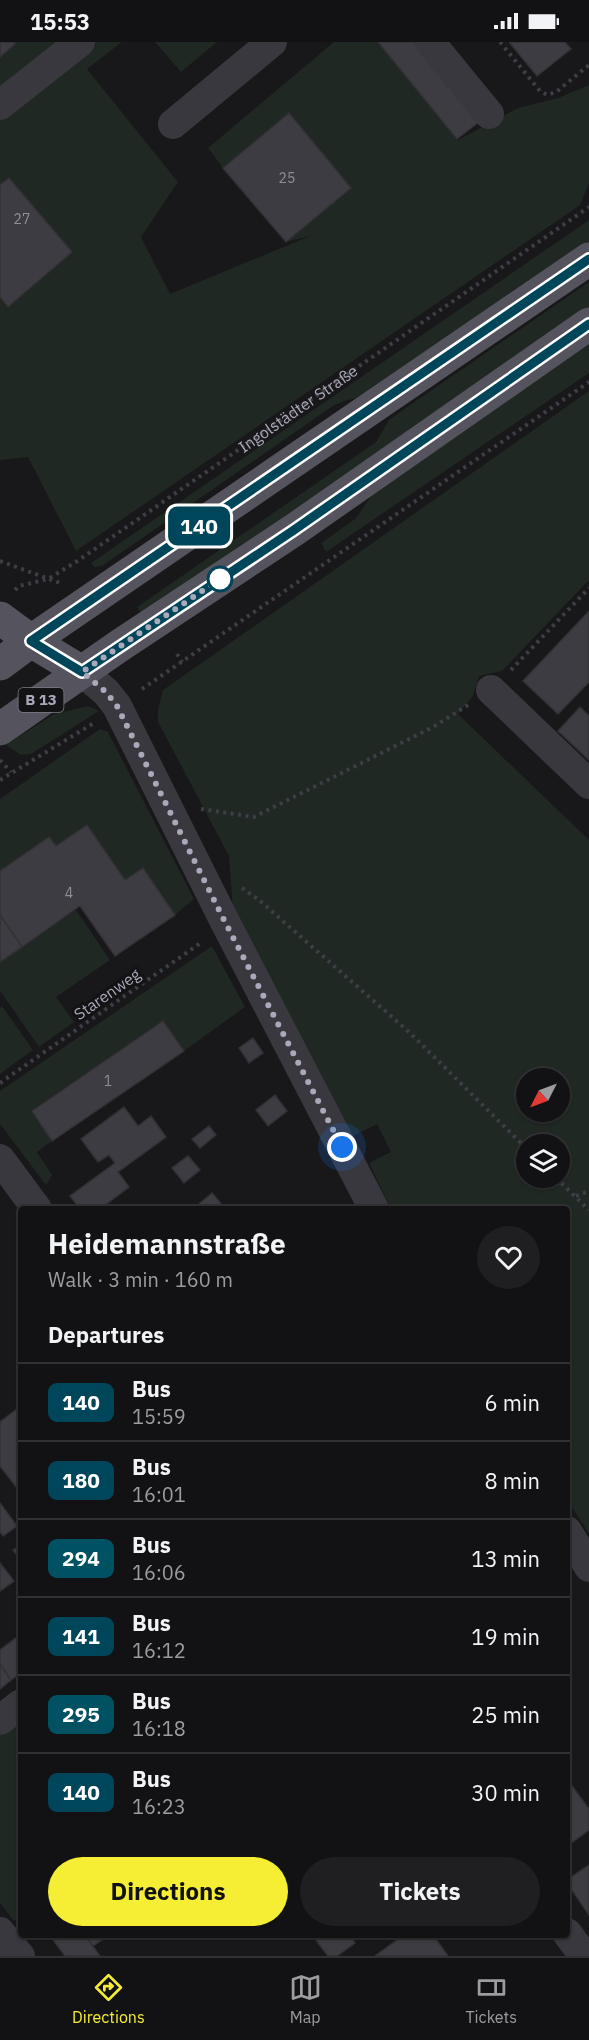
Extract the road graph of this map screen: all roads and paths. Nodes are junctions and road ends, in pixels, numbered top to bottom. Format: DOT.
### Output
graph roads {
  1 [pos="80,42"];
  2 [pos="272,42"];
  3 [pos="430,42"];
  4 [pos="500,42"];
  5 [pos="589,65"];
  6 [pos="0,105"];
  7 [pos="489,114"];
  8 [pos="173,124"];
  9 [pos="589,207"];
  10 [pos="589,259"];
  11 [pos="589,324"];
  12 [pos="589,382"];
  13 [pos="0,561"];
  14 [pos="48,579"];
  15 [pos="66,585"];
  16 [pos="589,588"];
  17 [pos="6,605"];
  18 [pos="31,641"];
  19 [pos="177,654"];
  20 [pos="182,662"];
  21 [pos="0,664"];
  22 [pos="82,672"];
  23 [pos="491,690"];
  24 [pos="117,706"];
  25 [pos="0,729"];
  26 [pos="0,760"];
  27 [pos="11,772"];
  28 [pos="0,780"];
  29 [pos="589,784"];
  30 [pos="192,807"];
  31 [pos="236,883"];
  32 [pos="224,920"];
  33 [pos="0,1083"];
  34 [pos="516,1138"];
  35 [pos="0,1159"];
  36 [pos="567,1188"];
  37 [pos="589,1191"];
  38 [pos="576,1196"];
  39 [pos="35,1206"];
  40 [pos="372,1206"];
  41 [pos="589,1210"];
  42 [pos="570,1536"];
  43 [pos="589,1567"];
  44 [pos="18,1706"];
  45 [pos="0,1720"];
  46 [pos="570,1937"];
  47 [pos="584,1956"];
  1 -- 6 [label="street"];
  2 -- 8 [label="street"];
  3 -- 7 [label="street"];
  4 -- 5 [label="path"];
  9 -- 14 [label="path, Ingolstädter Straße"];
  10 -- 18 [label="main road"];
  11 -- 22 [label="main road, B 13"];
  12 -- 20 [label="path"];
  13 -- 14 [label="path"];
  14 -- 15 [label="path"];
  14 -- 17 [label="path, Ingolstädter Straße"];
  16 -- 23 [label="path"];
  17 -- 18 [label="main road"];
  18 -- 21 [label="main road"];
  18 -- 22 [label="main road"];
  19 -- 20 [label="path"];
  20 -- 24 [label="path"];
  22 -- 24 [label="street"];
  22 -- 25 [label="main road, B 13"];
  23 -- 29 [label="street"];
  23 -- 30 [label="path"];
  24 -- 27 [label="path"];
  24 -- 32 [label="street"];
  26 -- 27 [label="path"];
  27 -- 28 [label="path"];
  31 -- 34 [label="path"];
  32 -- 33 [label="path, Starenweg"];
  32 -- 40 [label="street"];
  35 -- 39 [label="street"];
  36 -- 38 [label="path"];
  37 -- 38 [label="path"];
  38 -- 41 [label="path"];
  42 -- 43 [label="street"];
  44 -- 45 [label="street"];
  46 -- 47 [label="street"];
}
